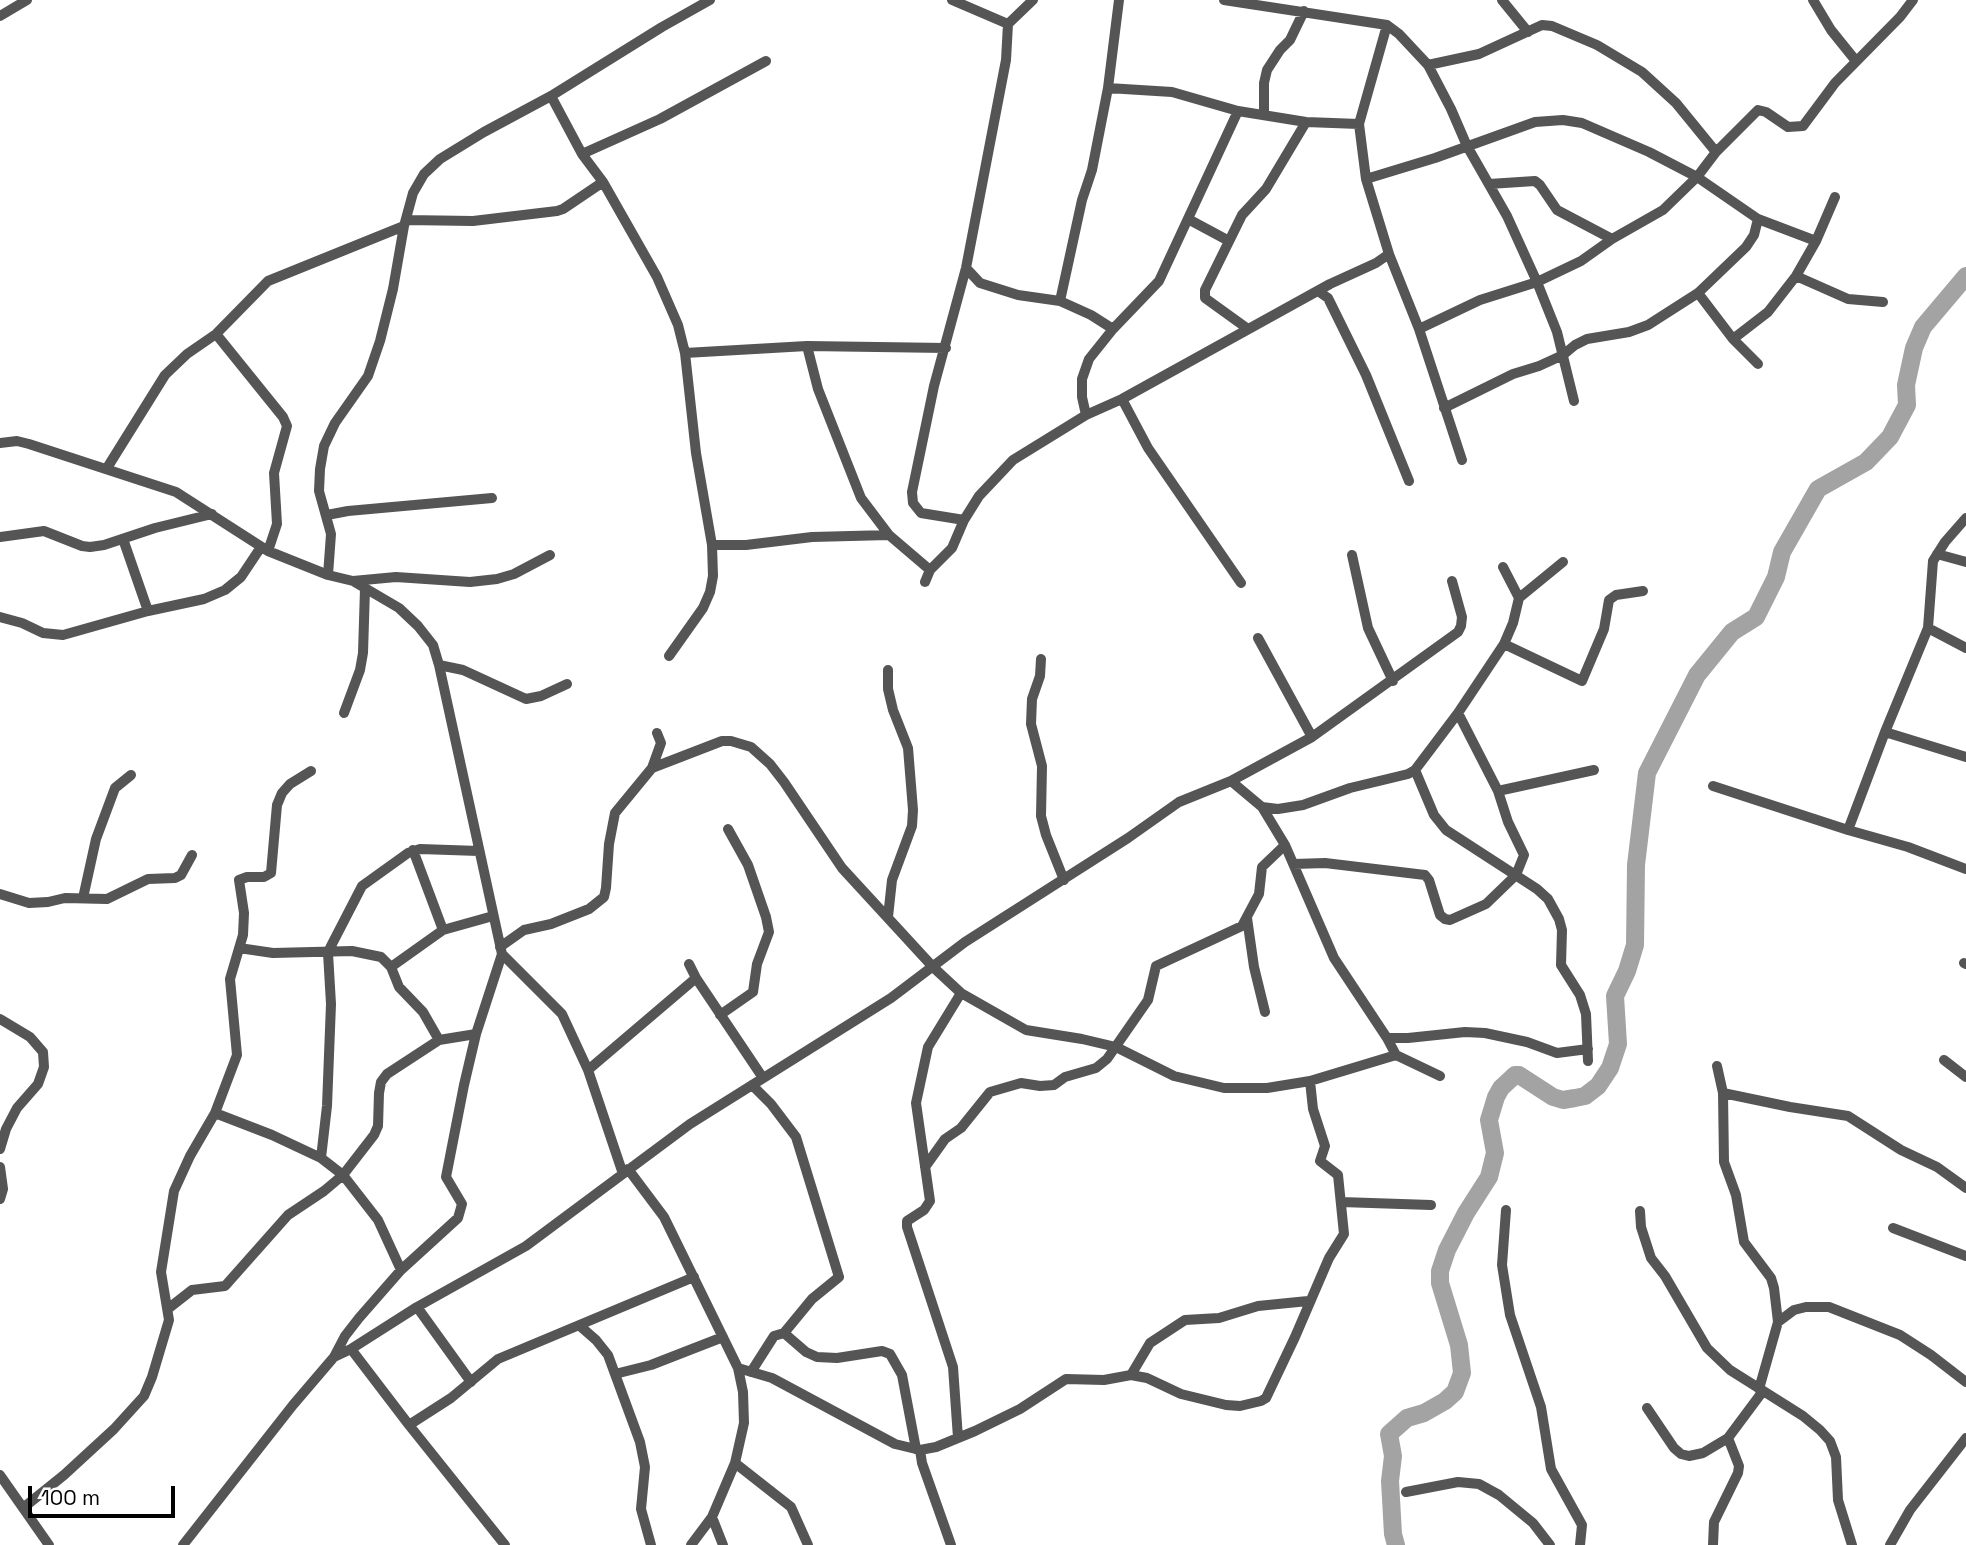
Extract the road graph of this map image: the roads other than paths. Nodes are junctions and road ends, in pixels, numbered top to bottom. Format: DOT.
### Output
graph roads {
  1 [pos="27,0"];
  2 [pos="710,0"];
  3 [pos="952,0"];
  4 [pos="1033,0"];
  5 [pos="1119,0"];
  6 [pos="1224,0"];
  7 [pos="1502,0"];
  8 [pos="1813,0"];
  9 [pos="1913,0"];
  10 [pos="1299,7"];
  11 [pos="0,16"];
  12 [pos="1008,24"];
  13 [pos="1387,25"];
  14 [pos="1528,32"];
  15 [pos="766,61"];
  16 [pos="1856,61"];
  17 [pos="1428,65"];
  18 [pos="1108,88"];
  19 [pos="551,96"];
  20 [pos="1238,111"];
  21 [pos="1264,114"];
  22 [pos="1306,122"];
  23 [pos="1359,124"];
  24 [pos="1467,146"];
  25 [pos="1716,152"];
  26 [pos="582,153"];
  27 [pos="1698,177"];
  28 [pos="1366,178"];
  29 [pos="603,182"];
  30 [pos="1489,184"];
  31 [pos="1835,197"];
  32 [pos="1188,219"];
  33 [pos="1758,219"];
  34 [pos="405,223"];
  35 [pos="1612,239"];
  36 [pos="1229,241"];
  37 [pos="1816,241"];
  38 [pos="1389,254"];
  39 [pos="966,268"];
  40 [pos="1797,276"];
  41 [pos="1537,282"];
  42 [pos="1330,284"];
  43 [pos="1318,291"];
  44 [pos="1698,293"];
  45 [pos="1328,298"];
  46 [pos="1060,301"];
  47 [pos="1883,302"];
  48 [pos="1248,329"];
  49 [pos="1419,329"];
  50 [pos="1113,330"];
  51 [pos="216,334"];
  52 [pos="1733,339"];
  53 [pos="807,346"];
  54 [pos="946,348"];
  55 [pos="685,353"];
  56 [pos="1563,355"];
  57 [pos="1758,364"];
  58 [pos="1122,399"];
  59 [pos="1574,401"];
  60 [pos="1444,408"];
  61 [pos="1086,415"];
  62 [pos="0,443"];
  63 [pos="1462,460"];
  64 [pos="107,468"];
  65 [pos="1409,481"];
  66 [pos="492,498"];
  67 [pos="212,514"];
  68 [pos="327,515"];
  69 [pos="1966,517"];
  70 [pos="964,520"];
  71 [pos="889,535"];
  72 [pos="0,537"];
  73 [pos="123,539"];
  74 [pos="712,545"];
  75 [pos="265,549"];
  76 [pos="1937,554"];
  77 [pos="550,555"];
  78 [pos="1352,555"];
  79 [pos="1563,562"];
  80 [pos="1966,562"];
  81 [pos="1503,567"];
  82 [pos="930,570"];
  83 [pos="328,575"];
  84 [pos="353,581"];
  85 [pos="1452,581"];
  86 [pos="925,582"];
  87 [pos="1241,583"];
  88 [pos="365,589"];
  89 [pos="1643,591"];
  90 [pos="1519,598"];
  91 [pos="148,611"];
  92 [pos="0,617"];
  93 [pos="1928,628"];
  94 [pos="1258,638"];
  95 [pos="1504,644"];
  96 [pos="1966,648"];
  97 [pos="669,656"];
  98 [pos="1041,659"];
  99 [pos="439,665"];
  100 [pos="888,670"];
  101 [pos="1393,681"];
  102 [pos="567,684"];
  103 [pos="344,713"];
  104 [pos="1458,713"];
  105 [pos="1885,732"];
  106 [pos="657,733"];
  107 [pos="1312,737"];
  108 [pos="1966,757"];
  109 [pos="652,768"];
  110 [pos="1415,770"];
  111 [pos="1594,770"];
  112 [pos="311,771"];
  113 [pos="131,775"];
  114 [pos="1231,781"];
  115 [pos="1713,786"];
  116 [pos="1498,791"];
  117 [pos="1262,807"];
  118 [pos="728,829"];
  119 [pos="1848,830"];
  120 [pos="1285,845"];
  121 [pos="413,850"];
  122 [pos="479,851"];
  123 [pos="192,855"];
  124 [pos="1294,864"];
  125 [pos="1966,869"];
  126 [pos="1516,875"];
  127 [pos="1064,880"];
  128 [pos="0,894"];
  129 [pos="83,898"];
  130 [pos="494,916"];
  131 [pos="888,916"];
  132 [pos="1247,918"];
  133 [pos="443,930"];
  134 [pos="239,948"];
  135 [pos="501,951"];
  136 [pos="328,953"];
  137 [pos="688,964"];
  138 [pos="391,967"];
  139 [pos="933,967"];
  140 [pos="696,978"];
  141 [pos="961,993"];
  142 [pos="1265,1012"];
  143 [pos="720,1015"];
  144 [pos="0,1019"];
  145 [pos="476,1034"];
  146 [pos="1387,1038"];
  147 [pos="439,1040"];
  148 [pos="1116,1047"];
  149 [pos="1396,1055"];
  150 [pos="1944,1060"];
  151 [pos="1717,1066"];
  152 [pos="588,1070"];
  153 [pos="1440,1076"];
  154 [pos="1966,1077"];
  155 [pos="763,1078"];
  156 [pos="1310,1081"];
  157 [pos="752,1085"];
  158 [pos="1723,1093"];
  159 [pos="215,1113"];
  160 [pos="0,1149"];
  161 [pos="321,1158"];
  162 [pos="0,1167"];
  163 [pos="925,1167"];
  164 [pos="625,1171"];
  165 [pos="343,1175"];
  166 [pos="1966,1188"];
  167 [pos="0,1199"];
  168 [pos="1341,1202"];
  169 [pos="1432,1205"];
  170 [pos="1506,1210"];
  171 [pos="1640,1211"];
  172 [pos="1893,1228"];
  173 [pos="1966,1256"];
  174 [pos="401,1270"];
  175 [pos="694,1277"];
  176 [pos="1308,1301"];
  177 [pos="417,1307"];
  178 [pos="169,1308"];
  179 [pos="1778,1322"];
  180 [pos="580,1326"];
  181 [pos="784,1332"];
  182 [pos="723,1336"];
  183 [pos="351,1349"];
  184 [pos="334,1357"];
  185 [pos="738,1368"];
  186 [pos="751,1372"];
  187 [pos="615,1374"];
  188 [pos="1131,1375"];
  189 [pos="471,1382"];
  190 [pos="1966,1382"];
  191 [pos="1761,1390"];
  192 [pos="1647,1408"];
  193 [pos="409,1425"];
  194 [pos="958,1437"];
  195 [pos="1728,1438"];
  196 [pos="1966,1438"];
  197 [pos="918,1450"];
  198 [pos="736,1463"];
  199 [pos="0,1475"];
  200 [pos="1406,1492"];
  201 [pos="23,1508"];
  202 [pos="712,1517"];
  203 [pos="49,1545"];
  204 [pos="183,1545"];
  205 [pos="505,1545"];
  206 [pos="652,1545"];
  207 [pos="691,1545"];
  208 [pos="723,1545"];
  209 [pos="808,1545"];
  210 [pos="951,1545"];
  211 [pos="1550,1545"];
  212 [pos="1580,1545"];
  213 [pos="1713,1545"];
  214 [pos="1852,1545"];
  215 [pos="1890,1545"];
  1 -- 11 [label="street"];
  2 -- 19 [label="street"];
  3 -- 12 [label="street"];
  4 -- 12 [label="street"];
  5 -- 18 [label="street"];
  6 -- 10 [label="street"];
  7 -- 14 [label="street"];
  8 -- 16 [label="street"];
  9 -- 16 [label="street"];
  10 -- 13 [label="street"];
  10 -- 21 [label="street"];
  12 -- 39 [label="street"];
  13 -- 17 [label="street"];
  13 -- 23 [label="street"];
  14 -- 17 [label="street"];
  14 -- 25 [label="street"];
  15 -- 26 [label="street"];
  16 -- 25 [label="street"];
  17 -- 24 [label="street"];
  18 -- 20 [label="street"];
  18 -- 46 [label="street"];
  19 -- 26 [label="street"];
  19 -- 34 [label="street"];
  20 -- 21 [label="street"];
  20 -- 32 [label="street"];
  21 -- 22 [label="street"];
  22 -- 23 [label="street"];
  22 -- 36 [label="street"];
  23 -- 28 [label="street"];
  24 -- 27 [label="street"];
  24 -- 28 [label="street"];
  24 -- 30 [label="street"];
  25 -- 27 [label="street"];
  26 -- 29 [label="street"];
  27 -- 33 [label="street"];
  27 -- 35 [label="street"];
  28 -- 38 [label="street"];
  29 -- 34 [label="street"];
  29 -- 55 [label="street"];
  30 -- 35 [label="street"];
  30 -- 41 [label="street"];
  31 -- 37 [label="street"];
  32 -- 36 [label="street"];
  32 -- 50 [label="street"];
  33 -- 37 [label="street"];
  33 -- 44 [label="street"];
  34 -- 51 [label="street"];
  34 -- 68 [label="street"];
  35 -- 41 [label="street"];
  36 -- 48 [label="street"];
  37 -- 40 [label="street"];
  38 -- 42 [label="street"];
  38 -- 49 [label="street"];
  39 -- 46 [label="street"];
  39 -- 54 [label="street"];
  40 -- 47 [label="street"];
  40 -- 52 [label="street"];
  41 -- 49 [label="street"];
  41 -- 56 [label="street"];
  42 -- 43 [label="street"];
  42 -- 45 [label="street"];
  43 -- 45 [label="street"];
  43 -- 48 [label="street"];
  44 -- 52 [label="street"];
  44 -- 56 [label="street"];
  45 -- 65 [label="street"];
  46 -- 50 [label="street"];
  48 -- 58 [label="street"];
  49 -- 60 [label="street"];
  50 -- 61 [label="street"];
  51 -- 64 [label="street"];
  51 -- 75 [label="street"];
  52 -- 57 [label="street"];
  53 -- 54 [label="street"];
  53 -- 55 [label="street"];
  53 -- 71 [label="street"];
  54 -- 70 [label="street"];
  55 -- 74 [label="street"];
  56 -- 59 [label="street"];
  56 -- 60 [label="street"];
  58 -- 61 [label="street"];
  58 -- 87 [label="street"];
  60 -- 63 [label="street"];
  61 -- 70 [label="street"];
  62 -- 64 [label="street"];
  64 -- 67 [label="street"];
  66 -- 68 [label="street"];
  67 -- 73 [label="street"];
  67 -- 75 [label="street"];
  68 -- 83 [label="street"];
  69 -- 76 [label="street"];
  70 -- 82 [label="street"];
  71 -- 74 [label="street"];
  71 -- 82 [label="street"];
  72 -- 73 [label="street"];
  73 -- 91 [label="street"];
  74 -- 97 [label="street"];
  75 -- 83 [label="street"];
  75 -- 91 [label="street"];
  76 -- 80 [label="street"];
  76 -- 93 [label="street"];
  77 -- 84 [label="street"];
  78 -- 101 [label="street"];
  79 -- 90 [label="street"];
  81 -- 90 [label="street"];
  82 -- 86 [label="street"];
  83 -- 84 [label="street"];
  84 -- 88 [label="street"];
  85 -- 101 [label="street"];
  88 -- 99 [label="street"];
  88 -- 103 [label="street"];
  89 -- 95 [label="street"];
  90 -- 95 [label="street"];
  91 -- 92 [label="street"];
  93 -- 96 [label="street"];
  93 -- 105 [label="street"];
  94 -- 107 [label="street"];
  95 -- 104 [label="street"];
  98 -- 127 [label="street"];
  99 -- 102 [label="street"];
  99 -- 122 [label="street"];
  100 -- 131 [label="street"];
  101 -- 107 [label="street"];
  104 -- 110 [label="street"];
  104 -- 116 [label="street"];
  105 -- 108 [label="street"];
  105 -- 119 [label="street"];
  106 -- 109 [label="street"];
  107 -- 114 [label="street"];
  109 -- 131 [label="street"];
  109 -- 135 [label="street"];
  110 -- 117 [label="street"];
  110 -- 126 [label="street"];
  111 -- 116 [label="street"];
  112 -- 134 [label="street"];
  113 -- 129 [label="street"];
  114 -- 117 [label="street"];
  114 -- 127 [label="street"];
  115 -- 119 [label="street"];
  116 -- 126 [label="street"];
  117 -- 120 [label="street"];
  118 -- 143 [label="street"];
  119 -- 125 [label="street"];
  120 -- 124 [label="street"];
  120 -- 132 [label="street"];
  121 -- 122 [label="street"];
  121 -- 133 [label="street"];
  121 -- 136 [label="street"];
  122 -- 130 [label="street"];
  123 -- 129 [label="street"];
  124 -- 126 [label="street"];
  124 -- 146 [label="street"];
  126 -- 146 [label="street"];
  127 -- 139 [label="street"];
  128 -- 129 [label="street"];
  130 -- 133 [label="street"];
  130 -- 135 [label="street"];
  131 -- 139 [label="street"];
  132 -- 142 [label="street"];
  132 -- 148 [label="street"];
  133 -- 138 [label="street"];
  134 -- 136 [label="street"];
  134 -- 159 [label="street"];
  135 -- 145 [label="street"];
  135 -- 152 [label="street"];
  136 -- 138 [label="street"];
  136 -- 161 [label="street"];
  137 -- 140 [label="street"];
  138 -- 147 [label="street"];
  139 -- 141 [label="street"];
  139 -- 155 [label="street"];
  140 -- 143 [label="street"];
  140 -- 152 [label="street"];
  141 -- 148 [label="street"];
  141 -- 163 [label="street"];
  143 -- 155 [label="street"];
  144 -- 160 [label="street"];
  145 -- 147 [label="street"];
  145 -- 174 [label="street"];
  146 -- 149 [label="street"];
  147 -- 165 [label="street"];
  148 -- 156 [label="street"];
  148 -- 163 [label="street"];
  149 -- 153 [label="street"];
  149 -- 156 [label="street"];
  150 -- 154 [label="street"];
  151 -- 158 [label="street"];
  152 -- 164 [label="street"];
  155 -- 157 [label="street"];
  156 -- 168 [label="street"];
  157 -- 164 [label="street"];
  157 -- 181 [label="street"];
  158 -- 166 [label="street"];
  158 -- 179 [label="street"];
  159 -- 161 [label="street"];
  159 -- 178 [label="street"];
  161 -- 165 [label="street"];
  162 -- 167 [label="street"];
  163 -- 194 [label="street"];
  164 -- 175 [label="street"];
  164 -- 177 [label="street"];
  165 -- 174 [label="street"];
  165 -- 178 [label="street"];
  168 -- 169 [label="street"];
  168 -- 176 [label="street"];
  170 -- 212 [label="street"];
  171 -- 191 [label="street"];
  172 -- 173 [label="street"];
  174 -- 184 [label="street"];
  175 -- 180 [label="street"];
  175 -- 182 [label="street"];
  176 -- 188 [label="street"];
  176 -- 188 [label="street"];
  177 -- 183 [label="street"];
  177 -- 189 [label="street"];
  178 -- 201 [label="street"];
  179 -- 190 [label="street"];
  179 -- 191 [label="street"];
  180 -- 187 [label="street"];
  180 -- 189 [label="street"];
  181 -- 186 [label="street"];
  181 -- 197 [label="street"];
  182 -- 185 [label="street"];
  182 -- 187 [label="street"];
  183 -- 184 [label="street"];
  183 -- 193 [label="street"];
  184 -- 204 [label="street"];
  185 -- 186 [label="street"];
  185 -- 198 [label="street"];
  186 -- 197 [label="street"];
  187 -- 206 [label="street"];
  188 -- 194 [label="street"];
  189 -- 193 [label="street"];
  191 -- 195 [label="street"];
  191 -- 214 [label="street"];
  192 -- 195 [label="street"];
  193 -- 205 [label="street"];
  194 -- 197 [label="street"];
  195 -- 213 [label="street"];
  196 -- 215 [label="street"];
  197 -- 210 [label="street"];
  198 -- 202 [label="street"];
  198 -- 209 [label="street"];
  199 -- 201 [label="street"];
  200 -- 211 [label="street"];
  201 -- 203 [label="street"];
  202 -- 207 [label="street"];
  202 -- 208 [label="street"];
}
